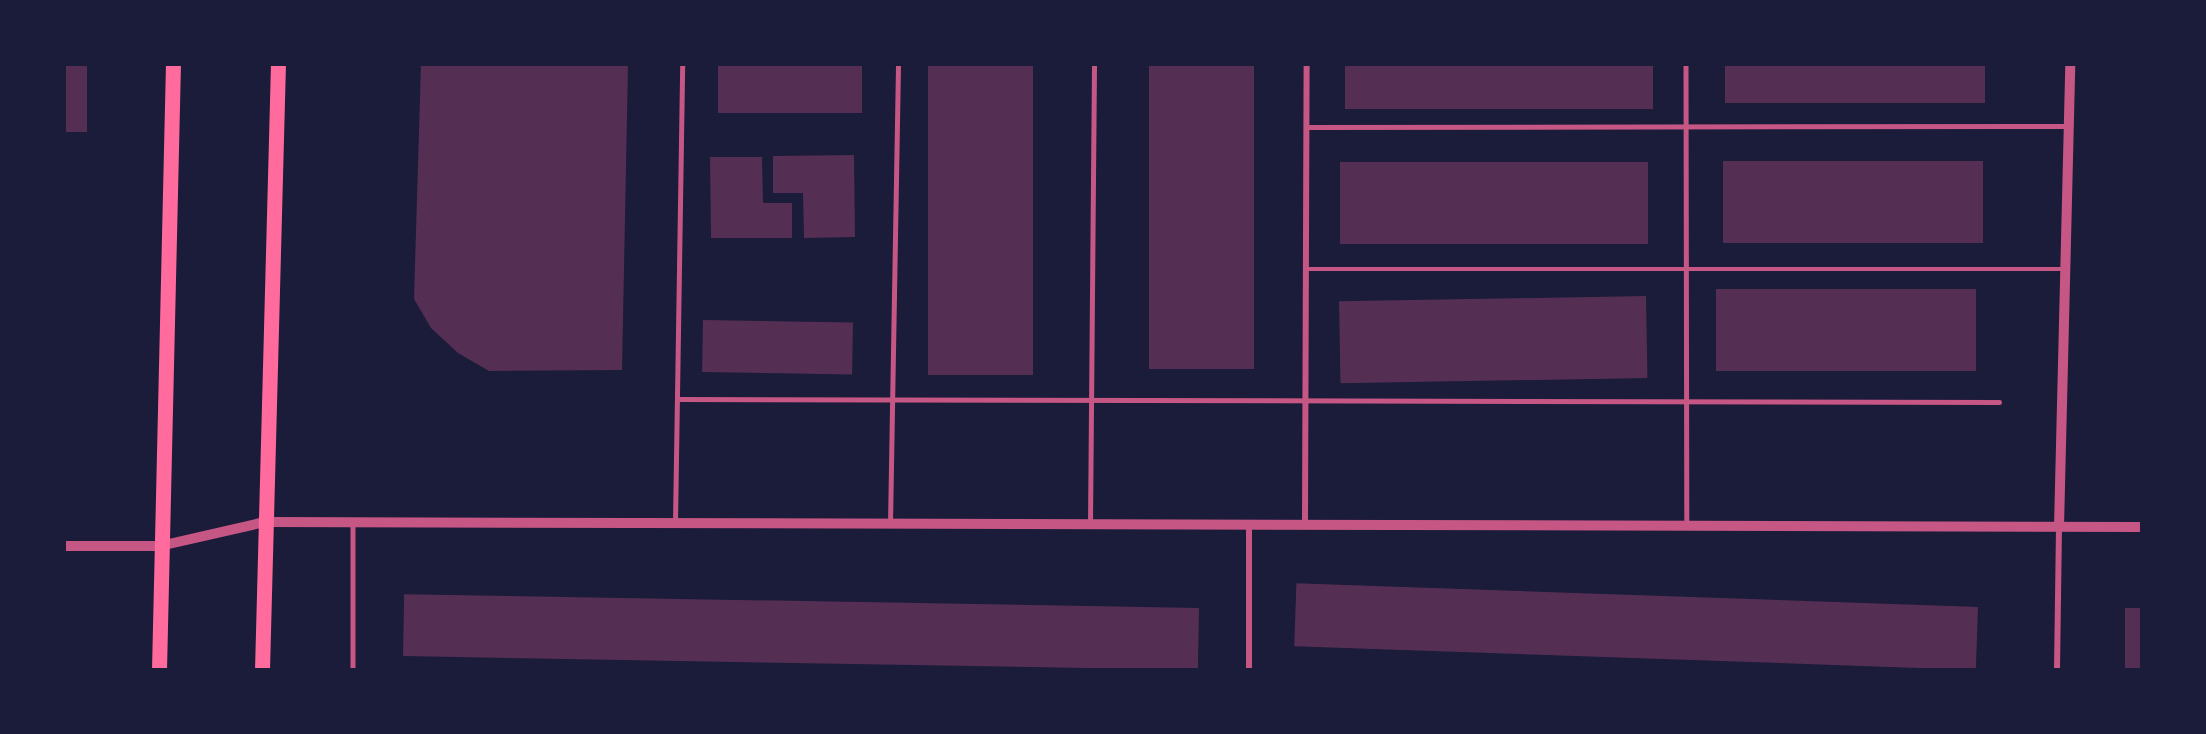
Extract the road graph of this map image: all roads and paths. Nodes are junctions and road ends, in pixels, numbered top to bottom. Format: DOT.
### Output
graph roads {
  1 [pos="173,64"];
  2 [pos="278,64"];
  3 [pos="682,64"];
  4 [pos="898,64"];
  5 [pos="1094,64"];
  6 [pos="1307,64"];
  7 [pos="1686,64"];
  8 [pos="2070,64"];
  9 [pos="1686,126"];
  10 [pos="2068,126"];
  11 [pos="1307,127"];
  12 [pos="1687,268"];
  13 [pos="2065,268"];
  14 [pos="1306,269"];
  15 [pos="677,399"];
  16 [pos="893,399"];
  17 [pos="1091,400"];
  18 [pos="1305,401"];
  19 [pos="1687,401"];
  20 [pos="1999,402"];
  21 [pos="265,522"];
  22 [pos="353,522"];
  23 [pos="675,523"];
  24 [pos="891,524"];
  25 [pos="1090,524"];
  26 [pos="1249,524"];
  27 [pos="1305,525"];
  28 [pos="1687,526"];
  29 [pos="2059,526"];
  30 [pos="2142,527"];
  31 [pos="64,546"];
  32 [pos="160,546"];
  33 [pos="159,669"];
  34 [pos="262,669"];
  35 [pos="353,669"];
  36 [pos="1249,669"];
  37 [pos="2057,669"];
  1 -- 32 [label="main road"];
  2 -- 21 [label="main road"];
  3 -- 15 [label="lane"];
  4 -- 16 [label="lane"];
  5 -- 17 [label="lane"];
  6 -- 11 [label="street"];
  7 -- 9 [label="lane"];
  8 -- 10 [label="street"];
  9 -- 10 [label="lane"];
  9 -- 11 [label="lane"];
  9 -- 12 [label="lane"];
  10 -- 13 [label="street"];
  11 -- 14 [label="street"];
  12 -- 13 [label="lane"];
  12 -- 14 [label="lane"];
  12 -- 19 [label="lane"];
  13 -- 29 [label="street"];
  14 -- 18 [label="street"];
  15 -- 16 [label="lane"];
  15 -- 23 [label="lane"];
  16 -- 17 [label="lane"];
  16 -- 24 [label="lane"];
  17 -- 18 [label="lane"];
  17 -- 25 [label="lane"];
  18 -- 19 [label="lane"];
  18 -- 27 [label="street"];
  19 -- 20 [label="lane"];
  19 -- 28 [label="lane"];
  21 -- 22 [label="street"];
  21 -- 32 [label="street"];
  21 -- 34 [label="main road"];
  22 -- 23 [label="street"];
  22 -- 35 [label="lane"];
  23 -- 24 [label="street"];
  24 -- 25 [label="street"];
  25 -- 26 [label="street"];
  26 -- 27 [label="street"];
  26 -- 36 [label="street"];
  27 -- 28 [label="street"];
  28 -- 29 [label="street"];
  29 -- 30 [label="street"];
  29 -- 37 [label="street"];
  31 -- 32 [label="street"];
  32 -- 33 [label="main road"];
}
